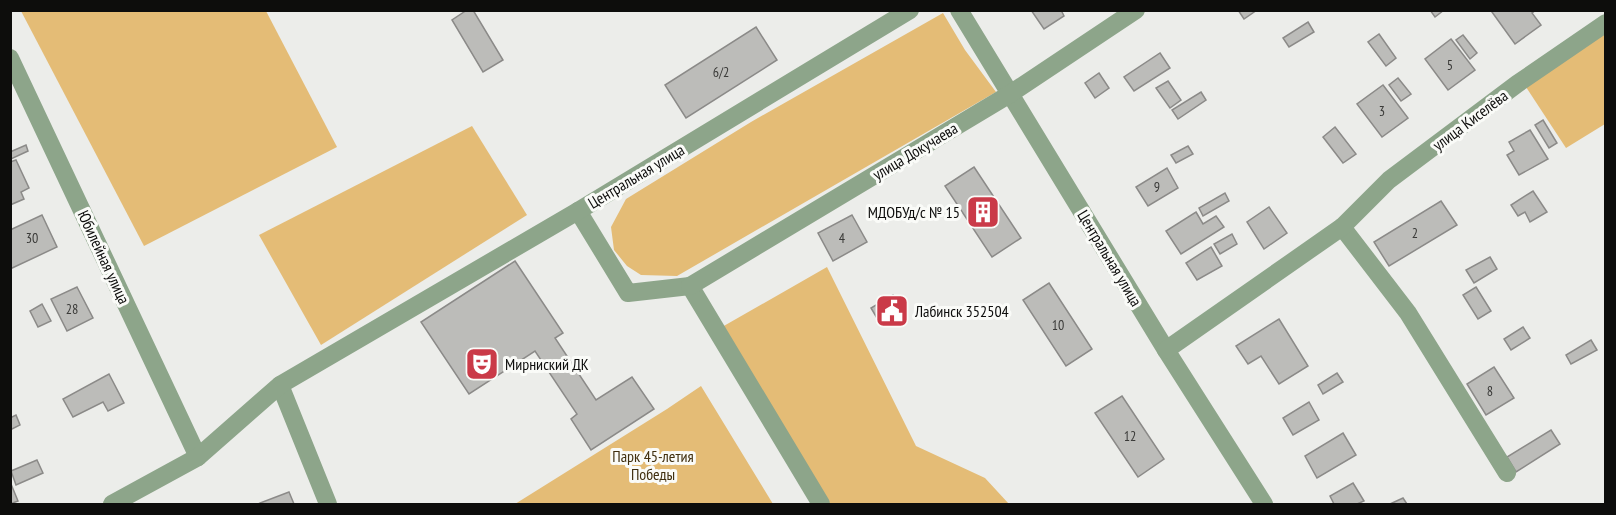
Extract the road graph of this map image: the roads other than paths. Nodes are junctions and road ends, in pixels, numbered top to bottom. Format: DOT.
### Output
graph roads {
  1 [pos="910,10"];
  2 [pos="959,10"];
  3 [pos="1136,10"];
  4 [pos="1605,23"];
  5 [pos="10,58"];
  6 [pos="1010,94"];
  7 [pos="578,211"];
  8 [pos="1342,226"];
  9 [pos="690,286"];
  10 [pos="1166,350"];
  11 [pos="280,385"];
  12 [pos="198,457"];
  13 [pos="1507,473"];
  14 [pos="112,504"];
  15 [pos="328,504"];
  16 [pos="821,504"];
  17 [pos="1264,504"];
  1 -- 7 [label="street, Центральная улица"];
  2 -- 6 [label="street, Центральная улица"];
  3 -- 6 [label="street, улица Докучаева"];
  4 -- 8 [label="street, улица Киселёва"];
  5 -- 12 [label="street, Юбилейная улица"];
  6 -- 9 [label="street, улица Докучаева"];
  6 -- 10 [label="street, Центральная улица"];
  7 -- 9 [label="street"];
  7 -- 11 [label="street, Центральная улица"];
  8 -- 10 [label="street, улица Киселёва"];
  8 -- 13 [label="street"];
  9 -- 16 [label="street"];
  10 -- 17 [label="street, Центральная улица"];
  11 -- 12 [label="street, Центральная улица"];
  11 -- 15 [label="street"];
  12 -- 14 [label="street, Центральная улица"];
}
